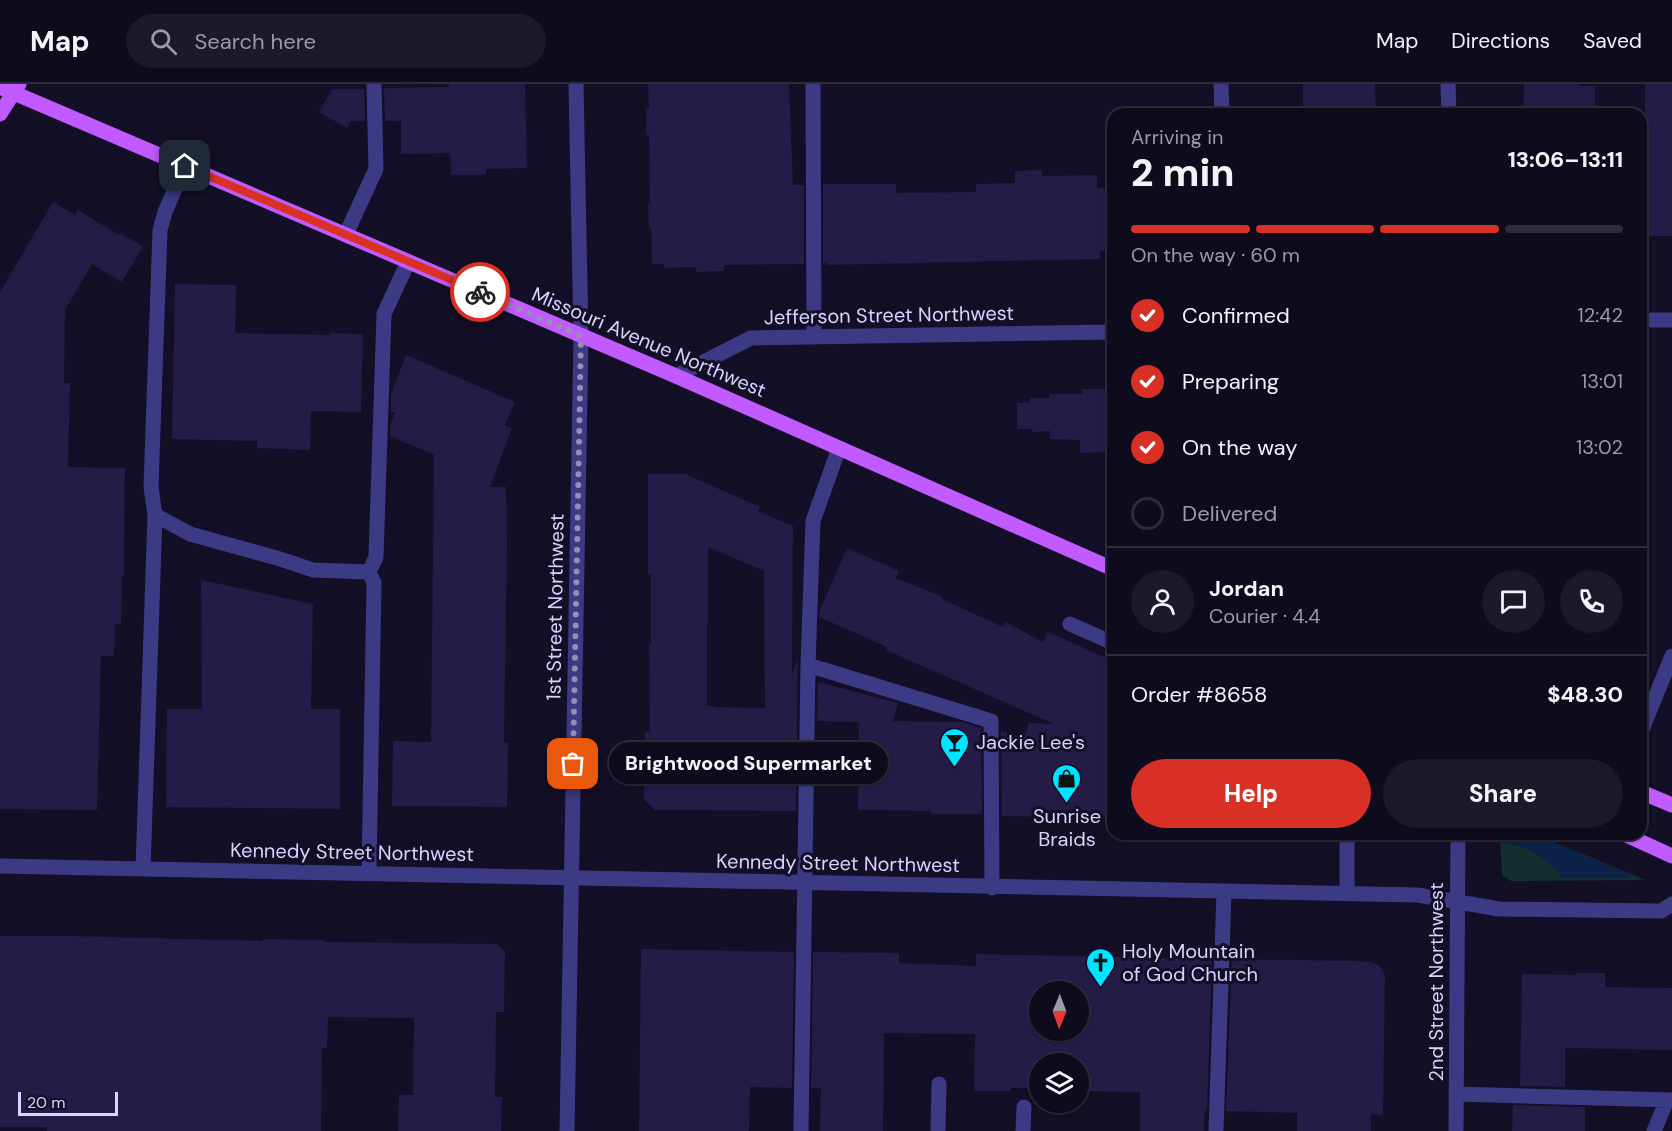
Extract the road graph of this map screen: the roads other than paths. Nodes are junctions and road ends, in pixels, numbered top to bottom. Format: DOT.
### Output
graph roads {
  1 [pos="374,84"];
  2 [pos="576,84"];
  3 [pos="813,84"];
  4 [pos="1221,84"];
  5 [pos="1448,84"];
  6 [pos="11,88"];
  7 [pos="1222,108"];
  8 [pos="1449,108"];
  9 [pos="0,114"];
  10 [pos="185,166"];
  11 [pos="346,234"];
  12 [pos="408,262"];
  13 [pos="1647,320"];
  14 [pos="1672,320"];
  15 [pos="1107,332"];
  16 [pos="581,336"];
  17 [pos="814,337"];
  18 [pos="675,375"];
  19 [pos="839,448"];
  20 [pos="155,515"];
  21 [pos="1107,566"];
  22 [pos="369,572"];
  23 [pos="1070,624"];
  24 [pos="1107,640"];
  25 [pos="1672,656"];
  26 [pos="808,665"];
  27 [pos="1647,717"];
  28 [pos="1647,795"];
  29 [pos="1672,806"];
  30 [pos="1347,840"];
  31 [pos="1458,840"];
  32 [pos="1637,840"];
  33 [pos="1672,856"];
  34 [pos="0,866"];
  35 [pos="143,869"];
  36 [pos="369,873"];
  37 [pos="571,878"];
  38 [pos="805,883"];
  39 [pos="992,888"];
  40 [pos="1224,892"];
  41 [pos="1347,894"];
  42 [pos="1457,902"];
  43 [pos="1672,904"];
  44 [pos="939,1084"];
  45 [pos="1456,1094"];
  46 [pos="1670,1100"];
  47 [pos="1024,1107"];
  48 [pos="567,1131"];
  49 [pos="801,1131"];
  50 [pos="938,1131"];
  51 [pos="1023,1131"];
  52 [pos="1216,1131"];
  53 [pos="1456,1131"];
  54 [pos="1654,1131"];
  1 -- 11 [label="street"];
  2 -- 16 [label="street, 1st Street Northwest"];
  3 -- 17 [label="street"];
  4 -- 7 [label="street"];
  5 -- 8 [label="street"];
  6 -- 9 [label="main road"];
  6 -- 10 [label="main road, Missouri Avenue Northwest"];
  10 -- 11 [label="main road, Missouri Avenue Northwest"];
  10 -- 20 [label="street"];
  11 -- 12 [label="main road, Missouri Avenue Northwest"];
  12 -- 16 [label="main road, Missouri Avenue Northwest"];
  12 -- 22 [label="street"];
  13 -- 14 [label="street"];
  15 -- 17 [label="street, Jefferson Street Northwest"];
  16 -- 18 [label="main road, Missouri Avenue Northwest"];
  16 -- 37 [label="street, 1st Street Northwest"];
  17 -- 18 [label="street, Jefferson Street Northwest"];
  18 -- 19 [label="main road, Missouri Avenue Northwest"];
  19 -- 21 [label="main road, Missouri Avenue Northwest"];
  19 -- 26 [label="street"];
  20 -- 22 [label="street"];
  20 -- 35 [label="street"];
  22 -- 36 [label="street"];
  23 -- 24 [label="street"];
  25 -- 27 [label="street"];
  26 -- 38 [label="street"];
  26 -- 39 [label="street"];
  28 -- 29 [label="main road"];
  30 -- 41 [label="street"];
  31 -- 42 [label="street, 2nd Street Northwest"];
  32 -- 33 [label="main road"];
  34 -- 35 [label="street, Kennedy Street Northwest"];
  35 -- 36 [label="street, Kennedy Street Northwest"];
  36 -- 37 [label="street, Kennedy Street Northwest"];
  37 -- 38 [label="street, Kennedy Street Northwest"];
  37 -- 48 [label="street, 1st Street Northwest"];
  38 -- 39 [label="street, Kennedy Street Northwest"];
  38 -- 49 [label="street"];
  39 -- 40 [label="street, Kennedy Street Northwest"];
  40 -- 41 [label="street, Kennedy Street Northwest"];
  40 -- 52 [label="street"];
  41 -- 42 [label="street, Kennedy Street Northwest"];
  42 -- 43 [label="street, Kennedy Street Northwest"];
  42 -- 45 [label="street, 2nd Street Northwest"];
  44 -- 50 [label="street"];
  45 -- 46 [label="street"];
  45 -- 53 [label="street, 2nd Street Northwest"];
  46 -- 54 [label="street"];
  47 -- 51 [label="street"];
}
